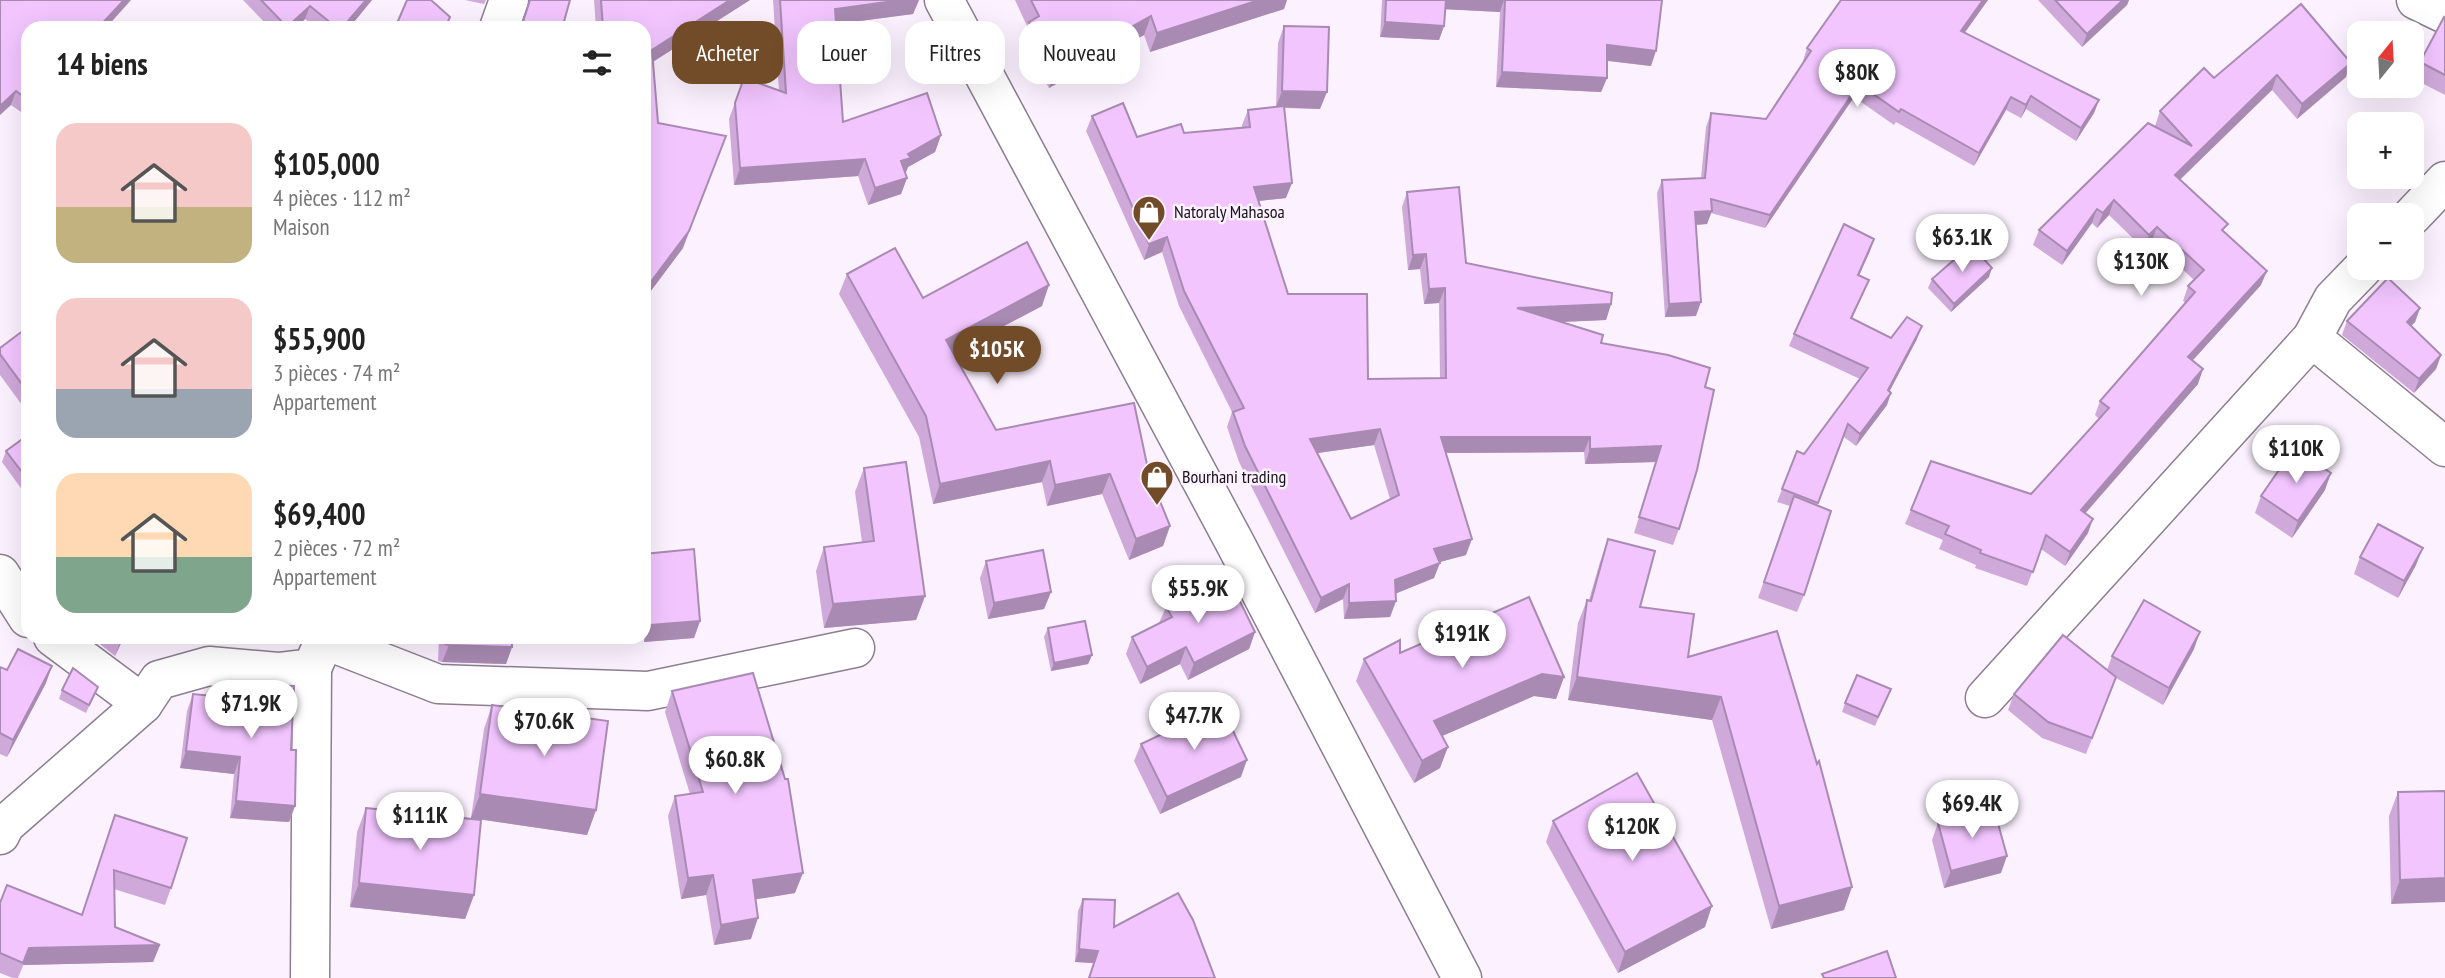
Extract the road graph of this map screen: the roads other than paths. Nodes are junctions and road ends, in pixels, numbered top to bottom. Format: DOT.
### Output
graph roads {
  1 [pos="509,0"];
  2 [pos="944,0"];
  3 [pos="2416,0"];
  4 [pos="2445,14"];
  5 [pos="502,21"];
  6 [pos="2445,181"];
  7 [pos="2424,203"];
  8 [pos="2351,280"];
  9 [pos="2312,338"];
  10 [pos="2445,447"];
  11 [pos="0,574"];
  12 [pos="21,613"];
  13 [pos="56,644"];
  14 [pos="321,648"];
  15 [pos="855,648"];
  16 [pos="1985,698"];
  17 [pos="142,704"];
  18 [pos="0,835"];
  19 [pos="310,978"];
  20 [pos="1461,978"];
  1 -- 5 [label="street"];
  2 -- 20 [label="street"];
  3 -- 4 [label="street"];
  6 -- 7 [label="street"];
  8 -- 9 [label="street"];
  9 -- 10 [label="street"];
  9 -- 16 [label="street"];
  11 -- 12 [label="street"];
  13 -- 17 [label="street"];
  14 -- 15 [label="street"];
  14 -- 17 [label="street"];
  14 -- 19 [label="street"];
  17 -- 18 [label="street"];
}
